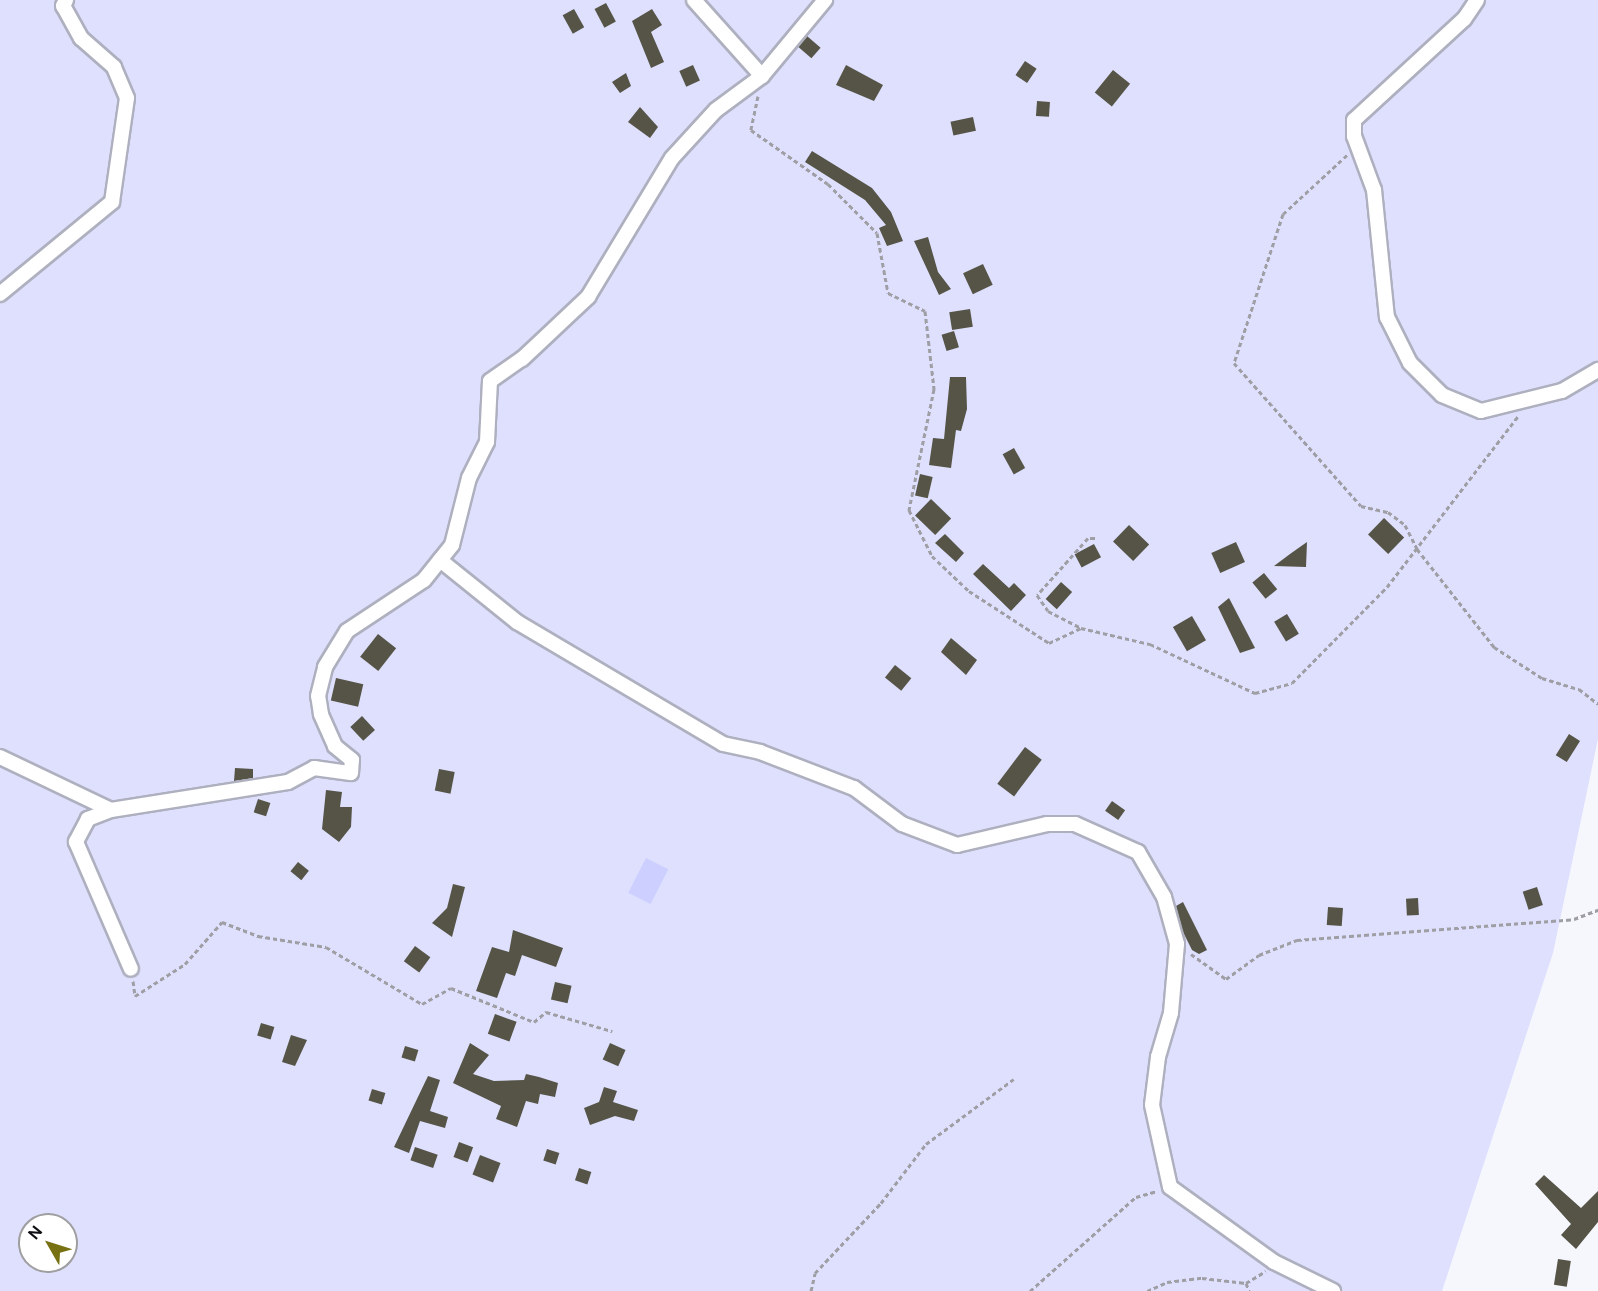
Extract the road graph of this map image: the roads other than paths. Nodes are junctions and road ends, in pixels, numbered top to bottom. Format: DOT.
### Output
graph roads {
  1 [pos="66,0"];
  2 [pos="694,0"];
  3 [pos="825,0"];
  4 [pos="1477,0"];
  5 [pos="762,76"];
  6 [pos="0,294"];
  7 [pos="1598,370"];
  8 [pos="440,560"];
  9 [pos="0,757"];
  10 [pos="111,810"];
  11 [pos="131,969"];
  12 [pos="1333,1291"];
  1 -- 6 [label="street"];
  2 -- 5 [label="street"];
  3 -- 5 [label="street"];
  4 -- 7 [label="street"];
  5 -- 8 [label="street"];
  8 -- 10 [label="street"];
  8 -- 12 [label="street"];
  9 -- 10 [label="street"];
  10 -- 11 [label="street"];
}
